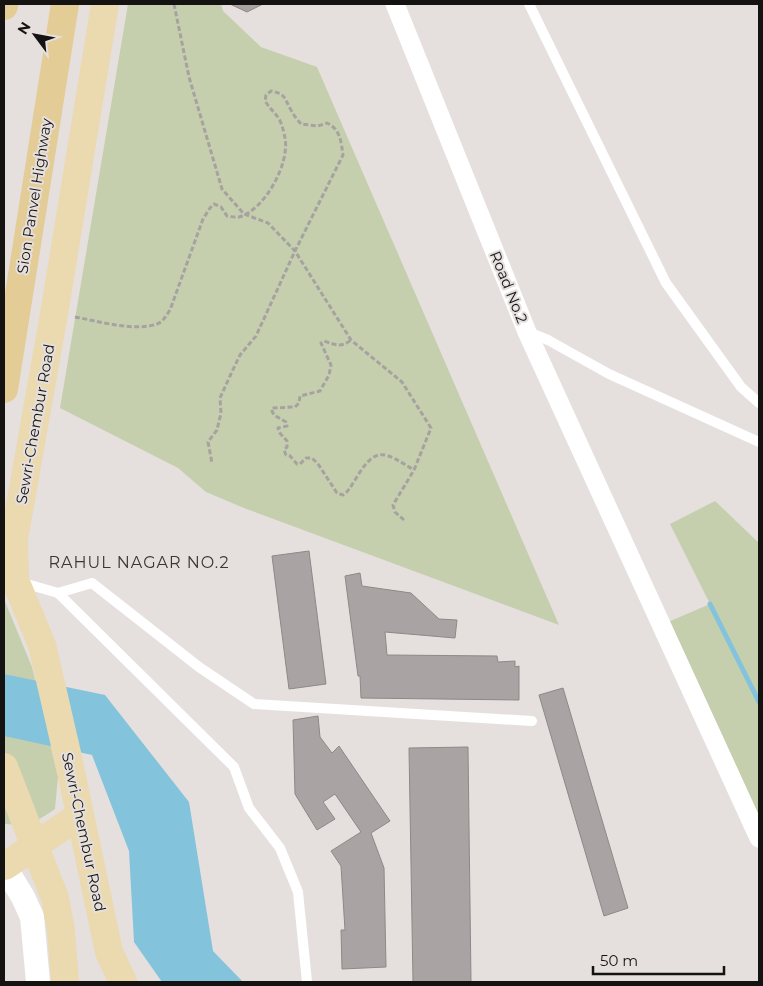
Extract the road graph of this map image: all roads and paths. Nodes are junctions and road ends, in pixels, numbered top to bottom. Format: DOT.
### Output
graph roads {
  1 [pos="65,4"];
  2 [pos="105,4"];
  3 [pos="174,4"];
  4 [pos="394,4"];
  5 [pos="529,4"];
  6 [pos="244,214"];
  7 [pos="295,251"];
  8 [pos="54,314"];
  9 [pos="527,332"];
  10 [pos="352,340"];
  11 [pos="4,388"];
  12 [pos="759,403"];
  13 [pos="759,442"];
  14 [pos="212,464"];
  15 [pos="414,470"];
  16 [pos="404,520"];
  17 [pos="4,536"];
  18 [pos="15,580"];
  19 [pos="58,593"];
  20 [pos="532,721"];
  21 [pos="4,767"];
  22 [pos="80,815"];
  23 [pos="759,838"];
  24 [pos="4,866"];
  25 [pos="38,982"];
  26 [pos="65,982"];
  27 [pos="123,982"];
  28 [pos="307,982"];
  1 -- 11 [label="highway, Sion Panvel Highway"];
  2 -- 8 [label="main road, Sewri-Chembur Road"];
  3 -- 6 [label="path"];
  4 -- 9 [label="street, Road No.2"];
  5 -- 12 [label="lane"];
  6 -- 7 [label="path"];
  6 -- 7 [label="path"];
  6 -- 8 [label="path"];
  7 -- 10 [label="path"];
  7 -- 14 [label="path"];
  8 -- 18 [label="main road, Sewri-Chembur Road"];
  9 -- 13 [label="lane, Road No.2"];
  9 -- 23 [label="street"];
  10 -- 15 [label="path"];
  10 -- 15 [label="path"];
  15 -- 16 [label="path"];
  17 -- 18 [label="main road"];
  18 -- 19 [label="lane"];
  18 -- 22 [label="main road, Sewri-Chembur Road"];
  19 -- 20 [label="lane"];
  19 -- 28 [label="lane"];
  21 -- 26 [label="main road"];
  22 -- 24 [label="main road"];
  22 -- 27 [label="main road, Sewri-Chembur Road"];
  24 -- 25 [label="street"];
}
